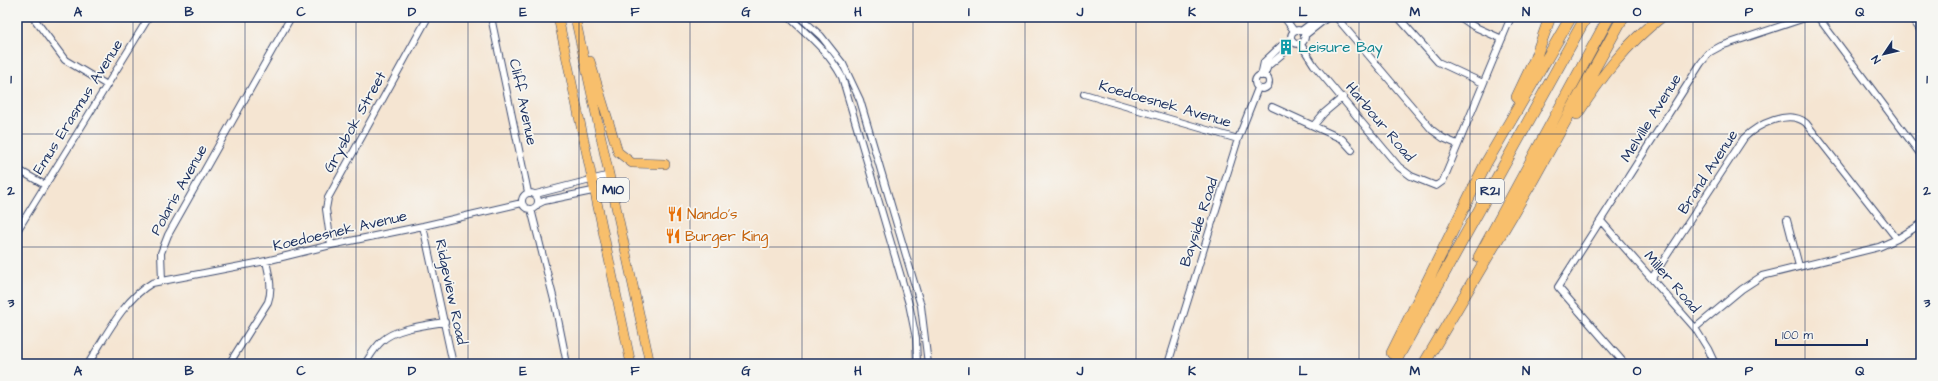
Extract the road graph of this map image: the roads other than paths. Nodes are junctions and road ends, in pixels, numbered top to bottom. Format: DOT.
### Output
graph roads {
  1 [pos="33,17"];
  2 [pos="149,17"];
  3 [pos="291,17"];
  4 [pos="428,17"];
  5 [pos="491,17"];
  6 [pos="558,17"];
  7 [pos="576,17"];
  8 [pos="789,17"];
  9 [pos="800,17"];
  10 [pos="1284,17"];
  11 [pos="1319,17"];
  12 [pos="1328,17"];
  13 [pos="1336,17"];
  14 [pos="1398,17"];
  15 [pos="1460,17"];
  16 [pos="1511,17"];
  17 [pos="1550,17"];
  18 [pos="1571,17"];
  19 [pos="1586,17"];
  20 [pos="1609,17"];
  21 [pos="1623,17"];
  22 [pos="1661,17"];
  23 [pos="1808,17"];
  24 [pos="1818,17"];
  25 [pos="1911,17"];
  26 [pos="1921,31"];
  27 [pos="1294,32"];
  28 [pos="1303,34"];
  29 [pos="1502,39"];
  30 [pos="1296,42"];
  31 [pos="1263,76"];
  32 [pos="1483,83"];
  33 [pos="107,85"];
  34 [pos="1258,88"];
  35 [pos="1084,94"];
  36 [pos="1343,98"];
  37 [pos="1272,107"];
  38 [pos="1314,125"];
  39 [pos="1238,139"];
  40 [pos="1457,144"];
  41 [pos="1352,150"];
  42 [pos="1921,155"];
  43 [pos="1486,163"];
  44 [pos="665,164"];
  45 [pos="17,169"];
  46 [pos="610,175"];
  47 [pos="593,180"];
  48 [pos="1531,183"];
  49 [pos="45,185"];
  50 [pos="612,187"];
  51 [pos="595,190"];
  52 [pos="528,192"];
  53 [pos="536,194"];
  54 [pos="522,203"];
  55 [pos="538,204"];
  56 [pos="531,209"];
  57 [pos="1787,220"];
  58 [pos="1601,222"];
  59 [pos="1921,224"];
  60 [pos="423,226"];
  61 [pos="17,231"];
  62 [pos="1897,239"];
  63 [pos="331,244"];
  64 [pos="266,261"];
  65 [pos="1799,266"];
  66 [pos="1652,278"];
  67 [pos="162,281"];
  68 [pos="445,322"];
  69 [pos="1695,328"];
  70 [pos="88,364"];
  71 [pos="229,364"];
  72 [pos="365,364"];
  73 [pos="453,364"];
  74 [pos="567,364"];
  75 [pos="631,364"];
  76 [pos="650,364"];
  77 [pos="917,364"];
  78 [pos="928,364"];
  79 [pos="1168,364"];
  80 [pos="1386,364"];
  81 [pos="1394,364"];
  82 [pos="1419,364"];
  83 [pos="1424,364"];
  84 [pos="1626,364"];
  85 [pos="1715,364"];
  1 -- 33 [label="street"];
  2 -- 33 [label="street, Emus Erasmus Avenue"];
  3 -- 67 [label="street, Polaris Avenue"];
  4 -- 63 [label="street, Grysbok Street"];
  5 -- 52 [label="street, Cliff Avenue"];
  6 -- 47 [label="main road, M10"];
  7 -- 44 [label="main road"];
  7 -- 46 [label="main road, M10"];
  8 -- 77 [label="street"];
  9 -- 78 [label="street"];
  10 -- 27 [label="street"];
  11 -- 28 [label="street"];
  12 -- 28 [label="street"];
  13 -- 40 [label="street"];
  14 -- 32 [label="street"];
  15 -- 29 [label="street"];
  16 -- 29 [label="street, Harbour Road"];
  17 -- 43 [label="highway"];
  18 -- 43 [label="highway"];
  19 -- 81 [label="highway, R21"];
  20 -- 82 [label="highway, R21"];
  21 -- 48 [label="highway"];
  22 -- 48 [label="highway"];
  23 -- 58 [label="street, Melville Avenue"];
  24 -- 42 [label="street"];
  25 -- 26 [label="street"];
  27 -- 28 [label="street"];
  27 -- 30 [label="street"];
  28 -- 30 [label="street"];
  29 -- 32 [label="street, Harbour Road"];
  30 -- 31 [label="street"];
  30 -- 36 [label="street, Harbour Road"];
  31 -- 34 [label="street"];
  31 -- 34 [label="street"];
  32 -- 40 [label="street, Harbour Road"];
  33 -- 49 [label="street, Emus Erasmus Avenue"];
  34 -- 39 [label="street, Bayside Road"];
  35 -- 39 [label="street, Koedoesnek Avenue"];
  36 -- 38 [label="street"];
  36 -- 40 [label="street, Harbour Road"];
  37 -- 38 [label="street"];
  38 -- 41 [label="street"];
  39 -- 79 [label="street, Bayside Road"];
  43 -- 80 [label="highway"];
  45 -- 49 [label="street"];
  46 -- 47 [label="street"];
  46 -- 50 [label="main road, M10"];
  47 -- 51 [label="main road, M10"];
  47 -- 53 [label="street"];
  48 -- 83 [label="highway"];
  49 -- 61 [label="street, Emus Erasmus Avenue"];
  50 -- 51 [label="street"];
  50 -- 76 [label="main road, M10"];
  51 -- 55 [label="street"];
  51 -- 75 [label="main road, M10"];
  52 -- 53 [label="street"];
  52 -- 54 [label="street"];
  53 -- 55 [label="street"];
  54 -- 56 [label="street"];
  54 -- 60 [label="street, Koedoesnek Avenue"];
  55 -- 56 [label="street"];
  56 -- 74 [label="street"];
  57 -- 65 [label="street"];
  58 -- 66 [label="street, Miller Road"];
  58 -- 84 [label="street, Melville Avenue"];
  59 -- 62 [label="street"];
  60 -- 63 [label="street, Koedoesnek Avenue"];
  60 -- 68 [label="street, Ridgeview Road"];
  62 -- 65 [label="street"];
  62 -- 66 [label="street, Brand Avenue"];
  63 -- 64 [label="street, Koedoesnek Avenue"];
  64 -- 67 [label="street, Koedoesnek Avenue"];
  64 -- 71 [label="street"];
  65 -- 69 [label="street"];
  66 -- 69 [label="street, Miller Road"];
  67 -- 70 [label="street"];
  68 -- 72 [label="street"];
  68 -- 73 [label="street, Ridgeview Road"];
  69 -- 85 [label="street, Miller Road"];
}
